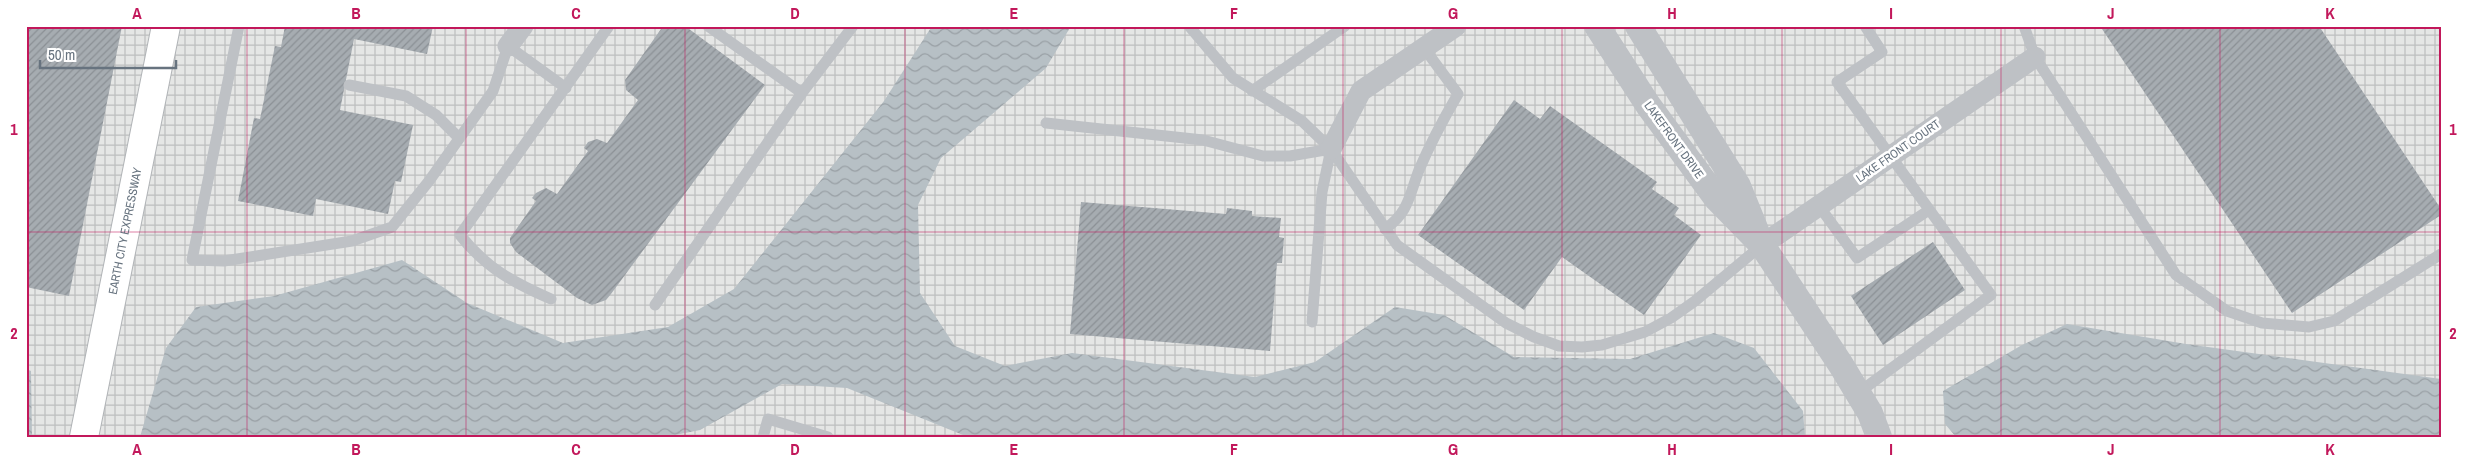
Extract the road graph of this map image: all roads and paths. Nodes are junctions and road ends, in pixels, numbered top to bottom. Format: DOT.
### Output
graph roads {
  1 [pos="166,26"];
  2 [pos="240,26"];
  3 [pos="523,26"];
  4 [pos="609,26"];
  5 [pos="708,26"];
  6 [pos="853,26"];
  7 [pos="1189,26"];
  8 [pos="1345,26"];
  9 [pos="1456,26"];
  10 [pos="1597,26"];
  11 [pos="1638,26"];
  12 [pos="1865,26"];
  13 [pos="2024,26"];
  14 [pos="508,46"];
  15 [pos="1424,48"];
  16 [pos="2034,57"];
  17 [pos="349,85"];
  18 [pos="566,88"];
  19 [pos="1252,91"];
  20 [pos="802,93"];
  21 [pos="1046,123"];
  22 [pos="459,138"];
  23 [pos="1331,149"];
  24 [pos="1891,156"];
  25 [pos="1819,206"];
  26 [pos="1930,210"];
  27 [pos="1385,229"];
  28 [pos="1762,245"];
  29 [pos="2441,254"];
  30 [pos="551,299"];
  31 [pos="655,305"];
  32 [pos="1312,322"];
  33 [pos="1858,393"];
  34 [pos="84,437"];
  35 [pos="763,437"];
  36 [pos="828,437"];
  37 [pos="1879,437"];
  1 -- 34 [label="highway, EARTH CITY EXPRESSWAY"];
  2 -- 22 [label="lane"];
  3 -- 14 [label="street"];
  4 -- 18 [label="lane"];
  5 -- 20 [label="lane"];
  6 -- 20 [label="lane"];
  7 -- 19 [label="lane"];
  8 -- 19 [label="lane"];
  9 -- 15 [label="street"];
  10 -- 28 [label="street, LAKEFRONT DRIVE"];
  11 -- 28 [label="street, LAKEFRONT DRIVE"];
  12 -- 24 [label="lane"];
  13 -- 16 [label="lane"];
  14 -- 18 [label="lane"];
  14 -- 22 [label="lane"];
  15 -- 23 [label="street"];
  15 -- 27 [label="lane"];
  16 -- 24 [label="street, LAKE FRONT COURT"];
  16 -- 29 [label="lane"];
  17 -- 22 [label="lane"];
  18 -- 30 [label="lane"];
  19 -- 23 [label="lane"];
  20 -- 31 [label="lane"];
  21 -- 23 [label="lane"];
  23 -- 27 [label="lane"];
  23 -- 32 [label="lane"];
  24 -- 25 [label="street, LAKE FRONT COURT"];
  24 -- 26 [label="lane"];
  25 -- 26 [label="lane"];
  25 -- 28 [label="street, LAKE FRONT COURT"];
  26 -- 33 [label="lane"];
  27 -- 28 [label="lane"];
  28 -- 33 [label="street, LAKEFRONT DRIVE"];
  33 -- 37 [label="street, LAKEFRONT DRIVE"];
  35 -- 36 [label="lane"];
}
